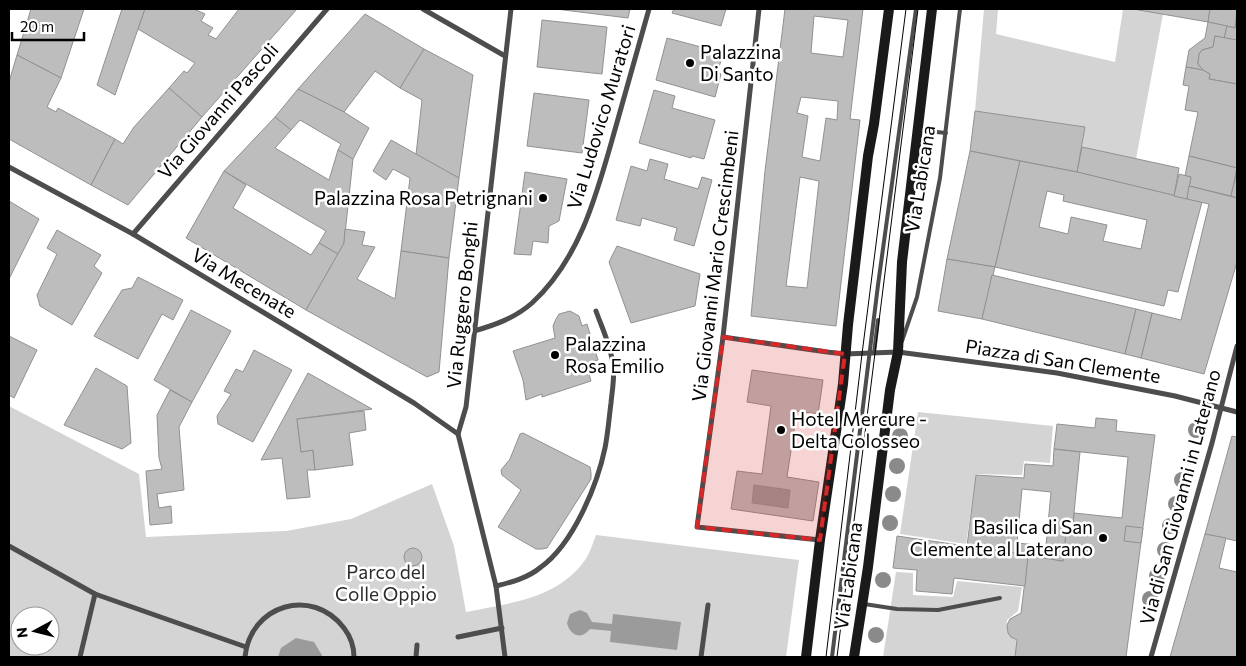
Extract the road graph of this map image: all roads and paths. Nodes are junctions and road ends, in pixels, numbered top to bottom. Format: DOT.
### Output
graph roads {
  1 [pos="327,9"];
  2 [pos="423,9"];
  3 [pos="511,9"];
  4 [pos="649,9"];
  5 [pos="759,9"];
  6 [pos="888,9"];
  7 [pos="916,9"];
  8 [pos="932,9"];
  9 [pos="960,9"];
  10 [pos="505,56"];
  11 [pos="918,130"];
  12 [pos="946,133"];
  13 [pos="9,167"];
  14 [pos="133,234"];
  15 [pos="596,311"];
  16 [pos="878,320"];
  17 [pos="474,331"];
  18 [pos="723,337"];
  19 [pos="1237,346"];
  20 [pos="898,352"];
  21 [pos="872,353"];
  22 [pos="845,354"];
  23 [pos="1221,408"];
  24 [pos="1237,412"];
  25 [pos="458,434"];
  26 [pos="820,540"];
  27 [pos="9,546"];
  28 [pos="496,586"];
  29 [pos="95,594"];
  30 [pos="1000,598"];
  31 [pos="862,604"];
  32 [pos="708,605"];
  33 [pos="502,628"];
  34 [pos="458,637"];
  35 [pos="417,645"];
  36 [pos="246,647"];
  37 [pos="80,657"];
  38 [pos="245,657"];
  39 [pos="354,657"];
  40 [pos="416,657"];
  41 [pos="505,657"];
  42 [pos="701,657"];
  43 [pos="806,657"];
  44 [pos="832,657"];
  45 [pos="854,657"];
  46 [pos="1151,657"];
  1 -- 14 [label="street, Via Giovanni Pascoli"];
  2 -- 10 [label="street"];
  3 -- 10 [label="street, Via Ruggero Bonghi"];
  4 -- 17 [label="street, Via Ludovico Muratori"];
  5 -- 18 [label="street, Via Giovanni Mario Crescimbeni"];
  6 -- 22 [label="main road, Via Labicana"];
  7 -- 21 [label="lane, Via Labicana"];
  8 -- 11 [label="main road, Via Labicana"];
  9 -- 12 [label="lane, Via Labicana"];
  10 -- 17 [label="street, Via Ruggero Bonghi"];
  11 -- 12 [label="lane"];
  11 -- 20 [label="main road, Via Labicana"];
  12 -- 20 [label="lane, Via Labicana"];
  13 -- 14 [label="street, Via Mecenate"];
  14 -- 25 [label="street, Via Mecenate"];
  15 -- 28 [label="street"];
  16 -- 21 [label="lane, Via Labicana"];
  17 -- 25 [label="street, Via Ruggero Bonghi"];
  18 -- 22 [label="street"];
  18 -- 26 [label="street, Via Giovanni Mario Crescimbeni"];
  19 -- 23 [label="street, Via di San Giovanni in Laterano"];
  20 -- 21 [label="street"];
  20 -- 23 [label="street, Piazza di San Clemente"];
  20 -- 31 [label="main road, Via Labicana"];
  21 -- 22 [label="street"];
  21 -- 44 [label="lane, Via Labicana"];
  22 -- 26 [label="main road, Via Labicana"];
  23 -- 24 [label="street, Piazza di San Clemente"];
  23 -- 46 [label="street, Via di San Giovanni in Laterano"];
  25 -- 28 [label="street"];
  26 -- 43 [label="main road, Via Labicana"];
  27 -- 29 [label="street"];
  28 -- 33 [label="street"];
  29 -- 36 [label="street"];
  29 -- 37 [label="street"];
  30 -- 31 [label="lane"];
  31 -- 45 [label="main road, Via Labicana"];
  32 -- 42 [label="street"];
  33 -- 34 [label="street"];
  33 -- 41 [label="street"];
  35 -- 40 [label="street"];
  36 -- 38 [label="street"];
  36 -- 39 [label="street"];
}
